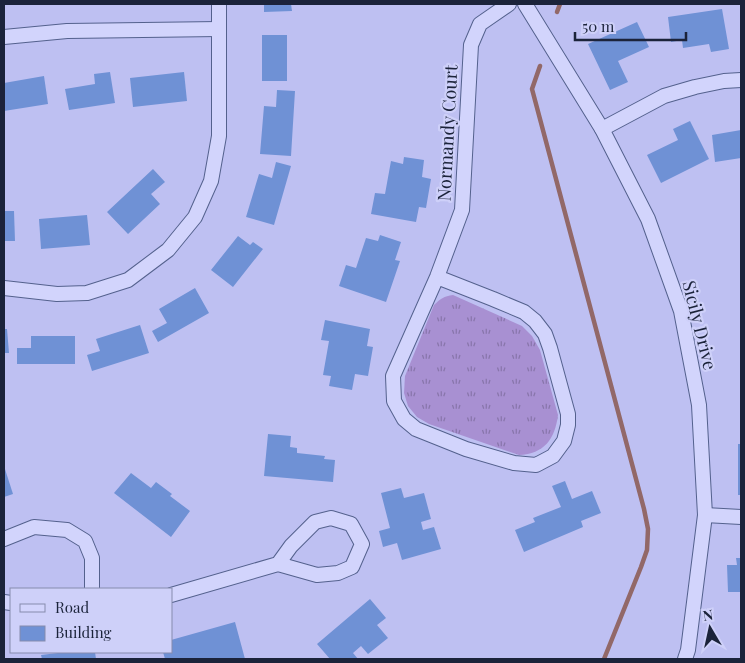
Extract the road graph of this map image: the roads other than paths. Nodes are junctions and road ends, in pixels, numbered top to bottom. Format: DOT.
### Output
graph roads {
  1 [pos="219,4"];
  2 [pos="509,4"];
  3 [pos="524,4"];
  4 [pos="219,29"];
  5 [pos="4,38"];
  6 [pos="741,80"];
  7 [pos="602,129"];
  8 [pos="437,277"];
  9 [pos="4,288"];
  10 [pos="705,515"];
  11 [pos="741,516"];
  12 [pos="4,539"];
  13 [pos="278,564"];
  14 [pos="92,588"];
  15 [pos="172,595"];
  16 [pos="685,659"];
  1 -- 4 [label="street"];
  2 -- 8 [label="street, Normandy Court"];
  3 -- 7 [label="street, Sicily Drive"];
  4 -- 5 [label="street"];
  4 -- 9 [label="street"];
  6 -- 7 [label="street"];
  7 -- 10 [label="street, Sicily Drive"];
  8 -- 8 [label="street, Normandy Court"];
  10 -- 11 [label="street"];
  10 -- 16 [label="street, Sicily Drive"];
  12 -- 14 [label="street"];
  13 -- 13 [label="street"];
  13 -- 15 [label="street"];
}
